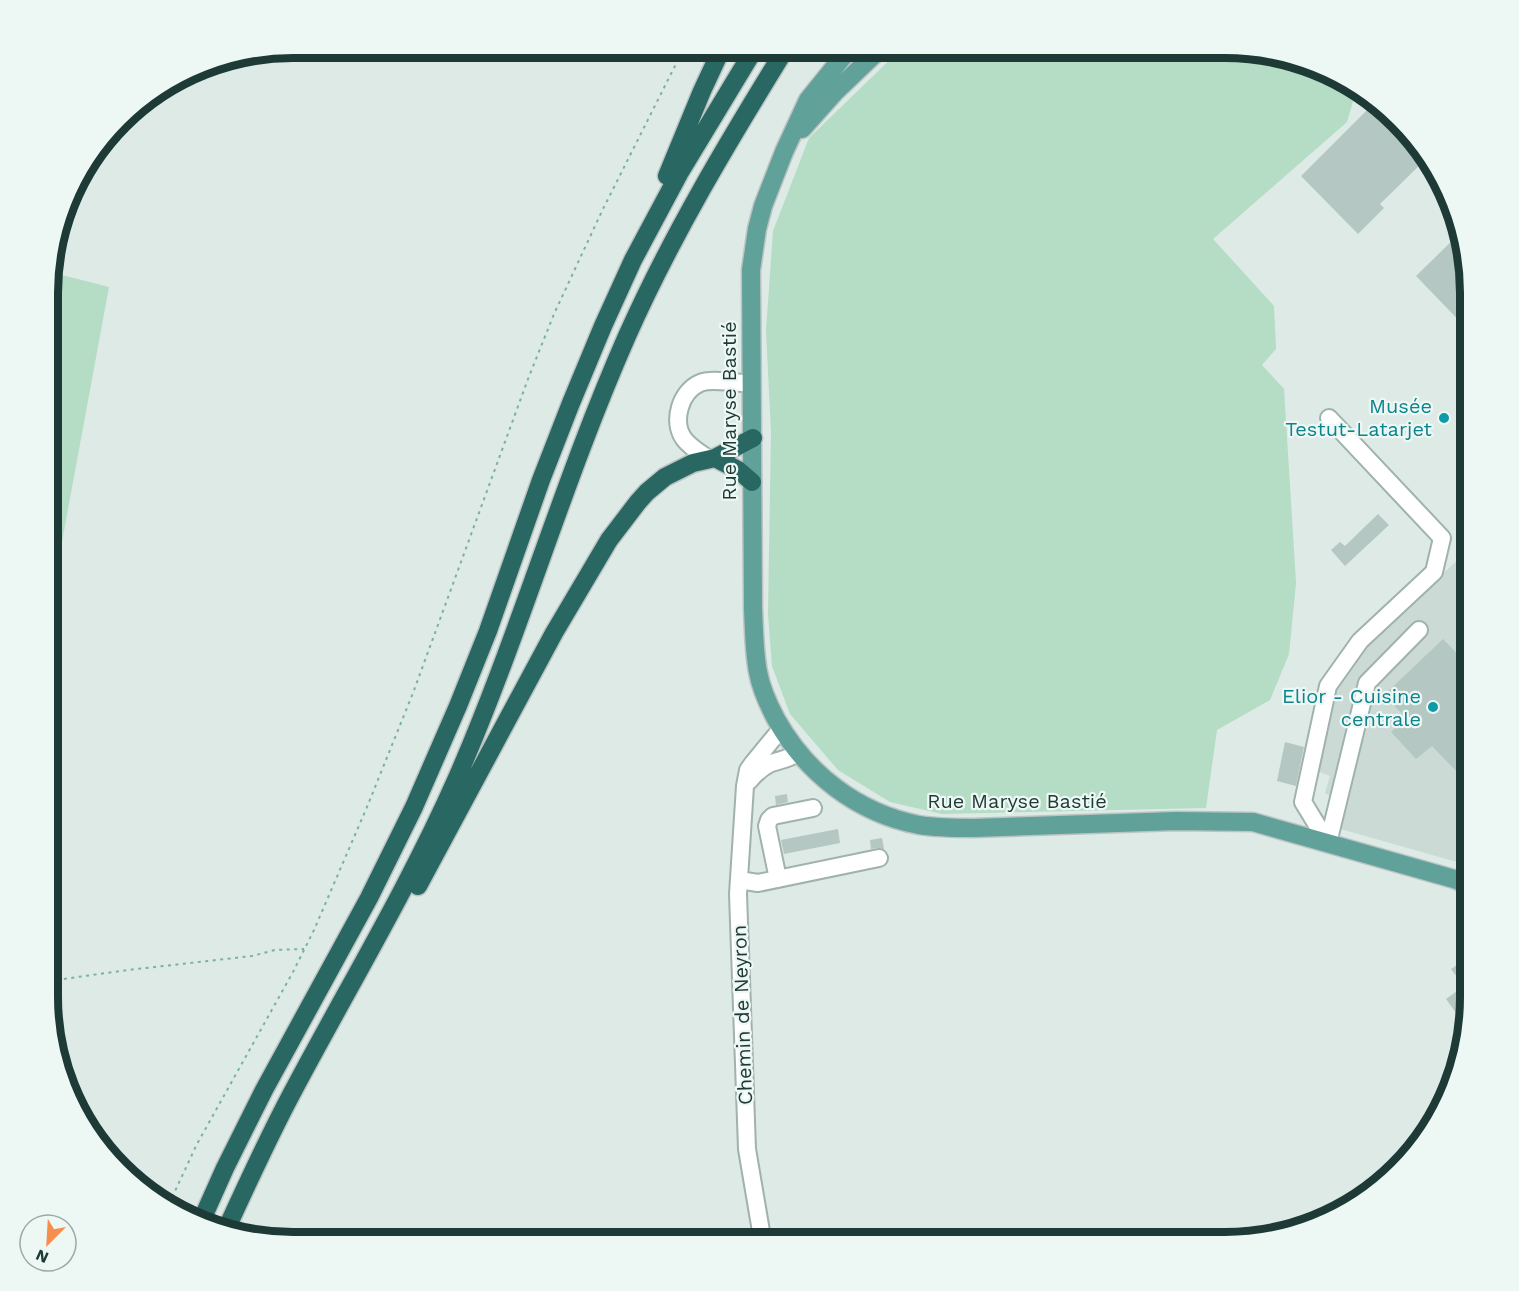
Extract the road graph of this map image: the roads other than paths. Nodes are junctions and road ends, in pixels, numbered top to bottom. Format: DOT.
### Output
graph roads {
  1 [pos="717,58"];
  2 [pos="749,58"];
  3 [pos="780,58"];
  4 [pos="840,58"];
  5 [pos="871,58"];
  6 [pos="784,152"];
  7 [pos="633,260"];
  8 [pos="751,384"];
  9 [pos="1329,418"];
  10 [pos="753,438"];
  11 [pos="712,459"];
  12 [pos="752,482"];
  13 [pos="1419,630"];
  14 [pos="782,730"];
  15 [pos="798,753"];
  16 [pos="745,786"];
  17 [pos="813,808"];
  18 [pos="1328,843"];
  19 [pos="879,858"];
  20 [pos="777,879"];
  21 [pos="1460,881"];
  22 [pos="738,887"];
  23 [pos="370,948"];
  24 [pos="204,1215"];
  25 [pos="229,1223"];
  26 [pos="761,1232"];
  1 -- 7 [label="highway"];
  2 -- 7 [label="highway"];
  3 -- 23 [label="highway"];
  4 -- 6 [label="main road, Rue Maryse Bastié"];
  5 -- 6 [label="main road, Rue Maryse Bastié"];
  6 -- 8 [label="main road, Rue Maryse Bastié"];
  7 -- 24 [label="highway"];
  8 -- 10 [label="main road, Rue Maryse Bastié"];
  8 -- 11 [label="street"];
  9 -- 18 [label="street"];
  10 -- 11 [label="highway"];
  10 -- 12 [label="main road, Rue Maryse Bastié"];
  11 -- 12 [label="highway"];
  11 -- 23 [label="highway"];
  12 -- 14 [label="main road, Rue Maryse Bastié"];
  13 -- 18 [label="street"];
  14 -- 15 [label="main road, Rue Maryse Bastié"];
  14 -- 16 [label="street, Chemin de Neyron"];
  15 -- 16 [label="street"];
  15 -- 18 [label="main road, Rue Maryse Bastié"];
  16 -- 22 [label="street, Chemin de Neyron"];
  17 -- 20 [label="street"];
  18 -- 21 [label="main road, Rue Maryse Bastié"];
  19 -- 20 [label="street"];
  20 -- 22 [label="street"];
  22 -- 26 [label="street, Chemin de Neyron"];
  23 -- 25 [label="highway"];
}
